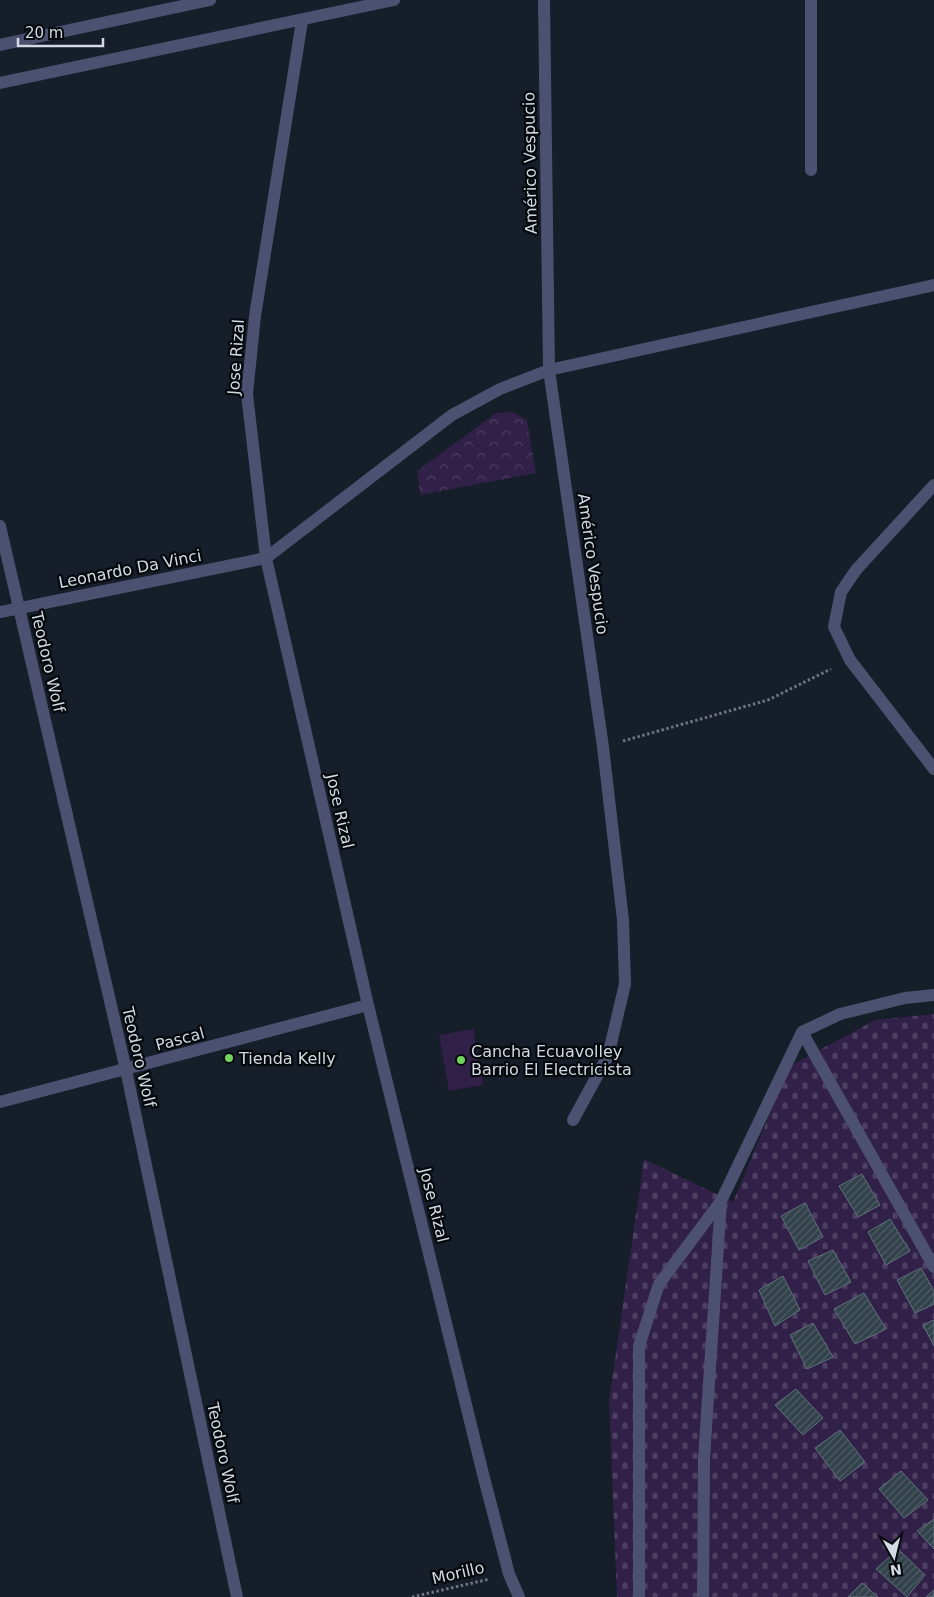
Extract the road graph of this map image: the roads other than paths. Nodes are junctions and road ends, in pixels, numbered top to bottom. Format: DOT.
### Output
graph roads {
  1 [pos="210,0"];
  2 [pos="394,0"];
  3 [pos="544,0"];
  4 [pos="811,0"];
  5 [pos="302,20"];
  6 [pos="0,45"];
  7 [pos="0,83"];
  8 [pos="812,170"];
  9 [pos="934,285"];
  10 [pos="549,370"];
  11 [pos="934,485"];
  12 [pos="0,526"];
  13 [pos="266,558"];
  14 [pos="19,607"];
  15 [pos="0,612"];
  16 [pos="934,769"];
  17 [pos="934,995"];
  18 [pos="368,1005"];
  19 [pos="802,1032"];
  20 [pos="126,1070"];
  21 [pos="0,1102"];
  22 [pos="573,1120"];
  23 [pos="721,1201"];
  24 [pos="934,1267"];
  25 [pos="237,1597"];
  26 [pos="519,1597"];
  27 [pos="639,1597"];
  28 [pos="704,1597"];
  1 -- 6 [label="street"];
  2 -- 5 [label="street"];
  3 -- 10 [label="street, Américo Vespucio"];
  4 -- 8 [label="street"];
  5 -- 7 [label="street"];
  5 -- 13 [label="street, Jose Rizal"];
  9 -- 10 [label="street"];
  10 -- 13 [label="street"];
  10 -- 22 [label="street, Américo Vespucio"];
  11 -- 16 [label="street"];
  12 -- 14 [label="street, Teodoro Wolf"];
  13 -- 14 [label="street, Leonardo Da Vinci"];
  13 -- 18 [label="street, Jose Rizal"];
  14 -- 15 [label="street, Leonardo Da Vinci"];
  14 -- 20 [label="street, Teodoro Wolf"];
  17 -- 19 [label="street"];
  18 -- 20 [label="street, Pascal"];
  18 -- 26 [label="street, Jose Rizal"];
  19 -- 23 [label="street"];
  19 -- 24 [label="street"];
  20 -- 21 [label="street, Pascal"];
  20 -- 25 [label="street, Teodoro Wolf"];
  23 -- 27 [label="street"];
  23 -- 28 [label="street"];
}
